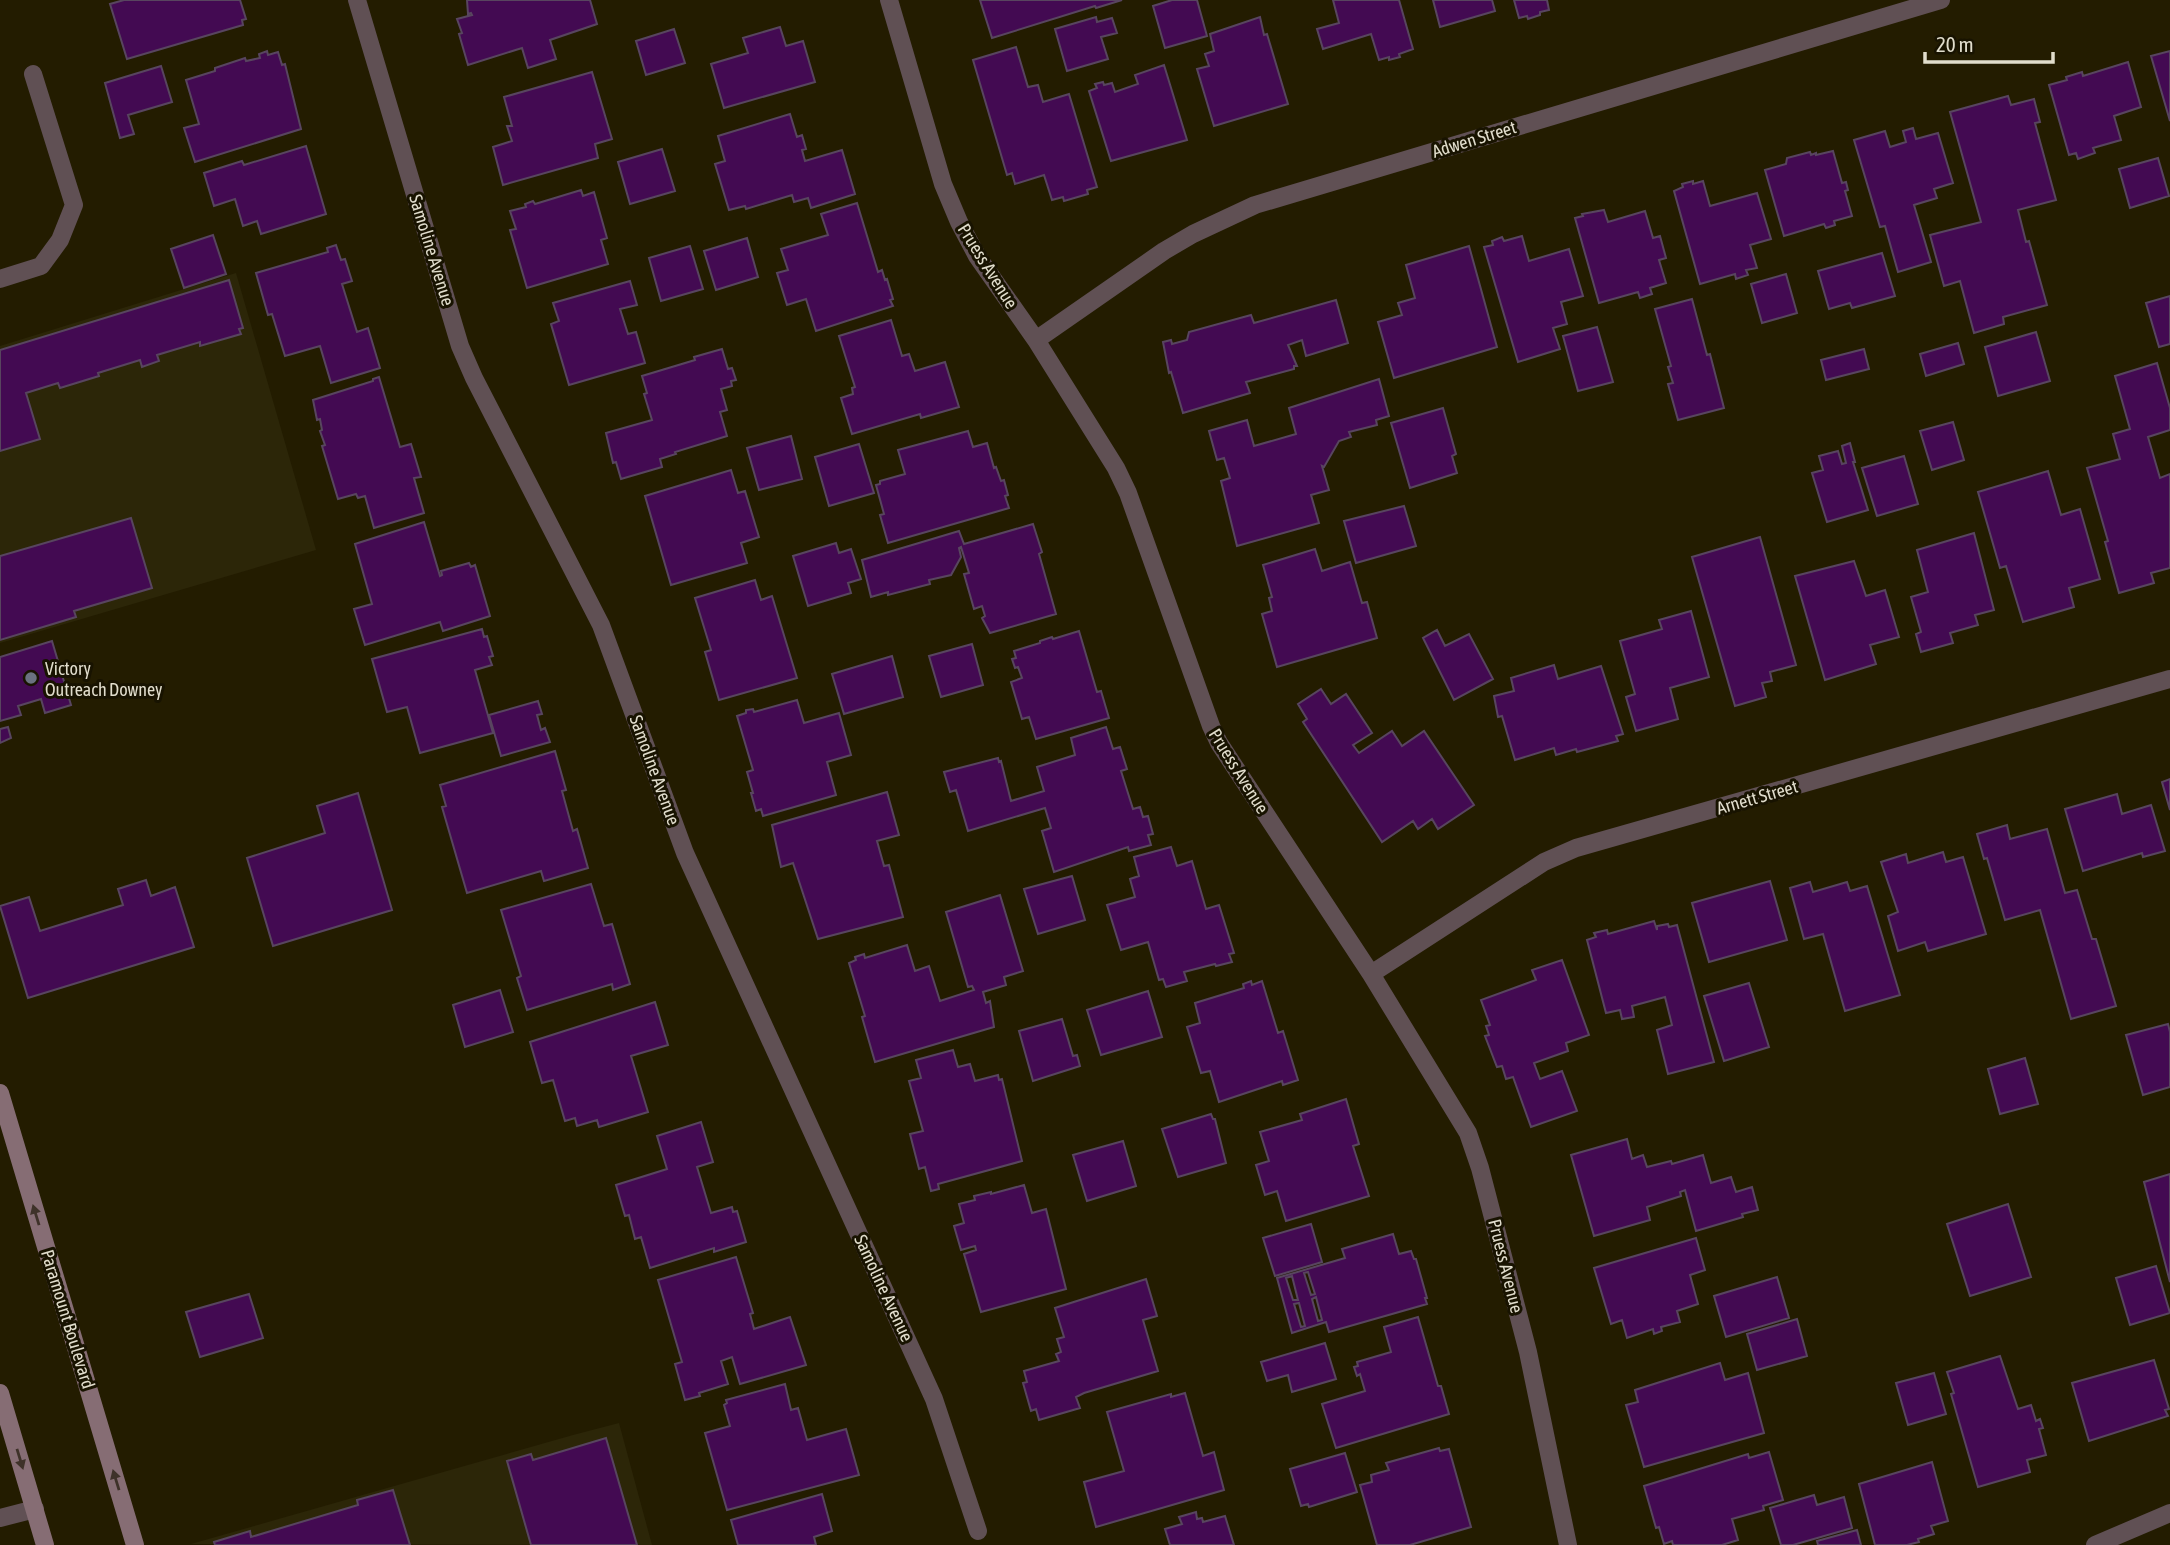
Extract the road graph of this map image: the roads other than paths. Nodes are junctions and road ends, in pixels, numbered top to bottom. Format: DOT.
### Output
graph roads {
  1 [pos="357,0"];
  2 [pos="889,0"];
  3 [pos="1941,0"];
  4 [pos="33,75"];
  5 [pos="0,279"];
  6 [pos="1036,340"];
  7 [pos="2170,679"];
  8 [pos="1371,974"];
  9 [pos="0,1093"];
  10 [pos="0,1393"];
  11 [pos="35,1509"];
  12 [pos="2170,1513"];
  13 [pos="0,1518"];
  14 [pos="978,1531"];
  15 [pos="45,1545"];
  16 [pos="135,1545"];
  17 [pos="1569,1545"];
  18 [pos="2095,1545"];
  1 -- 14 [label="street, Samoline Avenue"];
  2 -- 6 [label="street, Pruess Avenue"];
  3 -- 6 [label="street, Adwen Street"];
  4 -- 5 [label="street"];
  6 -- 8 [label="street, Pruess Avenue"];
  7 -- 8 [label="street, Arnett Street"];
  8 -- 17 [label="street, Pruess Avenue"];
  16 -- 9 [label="main road, Paramount Boulevard, one-way"];
  10 -- 11 [label="main road, one-way"];
  11 -- 13 [label="street"];
  11 -- 15 [label="main road"];
  12 -- 18 [label="street"];
}
